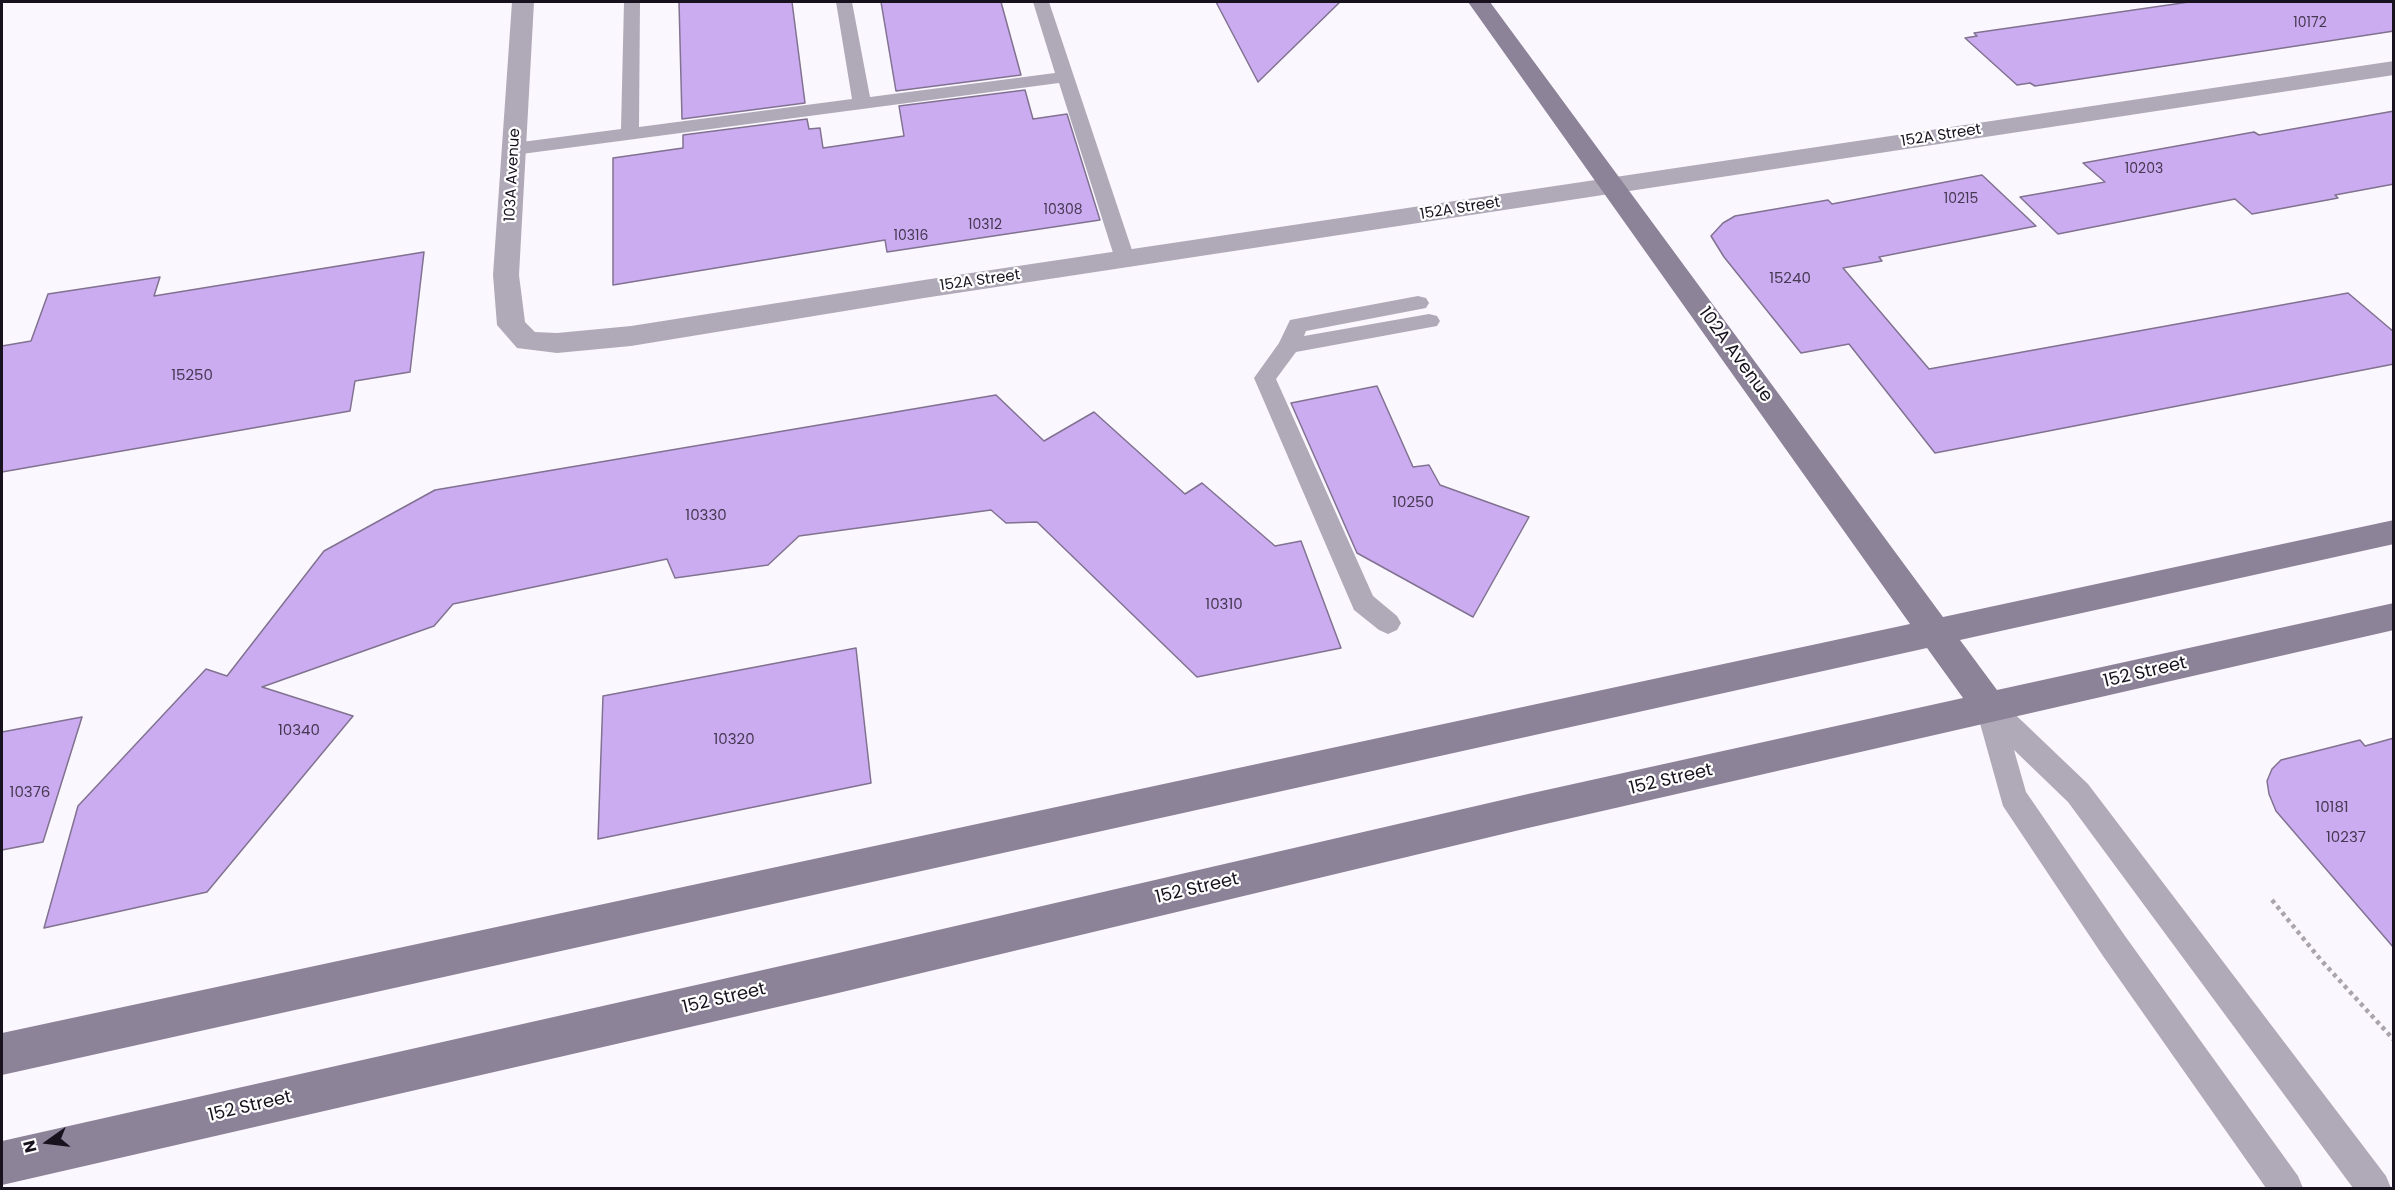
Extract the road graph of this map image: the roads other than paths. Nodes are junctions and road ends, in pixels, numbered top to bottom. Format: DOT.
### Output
graph roads {
  1 [pos="523,2"];
  2 [pos="632,2"];
  3 [pos="844,2"];
  4 [pos="1041,2"];
  5 [pos="1479,2"];
  6 [pos="2394,68"];
  7 [pos="1066,77"];
  8 [pos="862,104"];
  9 [pos="630,133"];
  10 [pos="514,149"];
  11 [pos="1612,185"];
  12 [pos="1125,259"];
  13 [pos="1424,312"];
  14 [pos="527,341"];
  15 [pos="2394,532"];
  16 [pos="2394,616"];
  17 [pos="1388,623"];
  18 [pos="1937,633"];
  19 [pos="1990,708"];
  20 [pos="2,1054"];
  21 [pos="2,1163"];
  22 [pos="2286,1188"];
  23 [pos="2374,1188"];
  1 -- 10 [label="street, 103A Avenue"];
  2 -- 9 [label="lane"];
  3 -- 8 [label="lane"];
  4 -- 7 [label="lane"];
  5 -- 11 [label="main road, 102A Avenue"];
  6 -- 11 [label="street, 152A Street"];
  7 -- 8 [label="lane"];
  7 -- 12 [label="lane"];
  8 -- 9 [label="lane"];
  9 -- 10 [label="lane"];
  10 -- 14 [label="street, 103A Avenue"];
  11 -- 12 [label="street, 152A Street"];
  11 -- 18 [label="main road, 102A Avenue"];
  12 -- 14 [label="street, 152A Street"];
  13 -- 17 [label="lane"];
  15 -- 18 [label="main road"];
  16 -- 19 [label="main road, 152 Street"];
  18 -- 19 [label="main road, 102A Avenue"];
  18 -- 20 [label="main road"];
  19 -- 21 [label="main road, 152 Street"];
  19 -- 22 [label="lane"];
  19 -- 23 [label="lane"];
}
